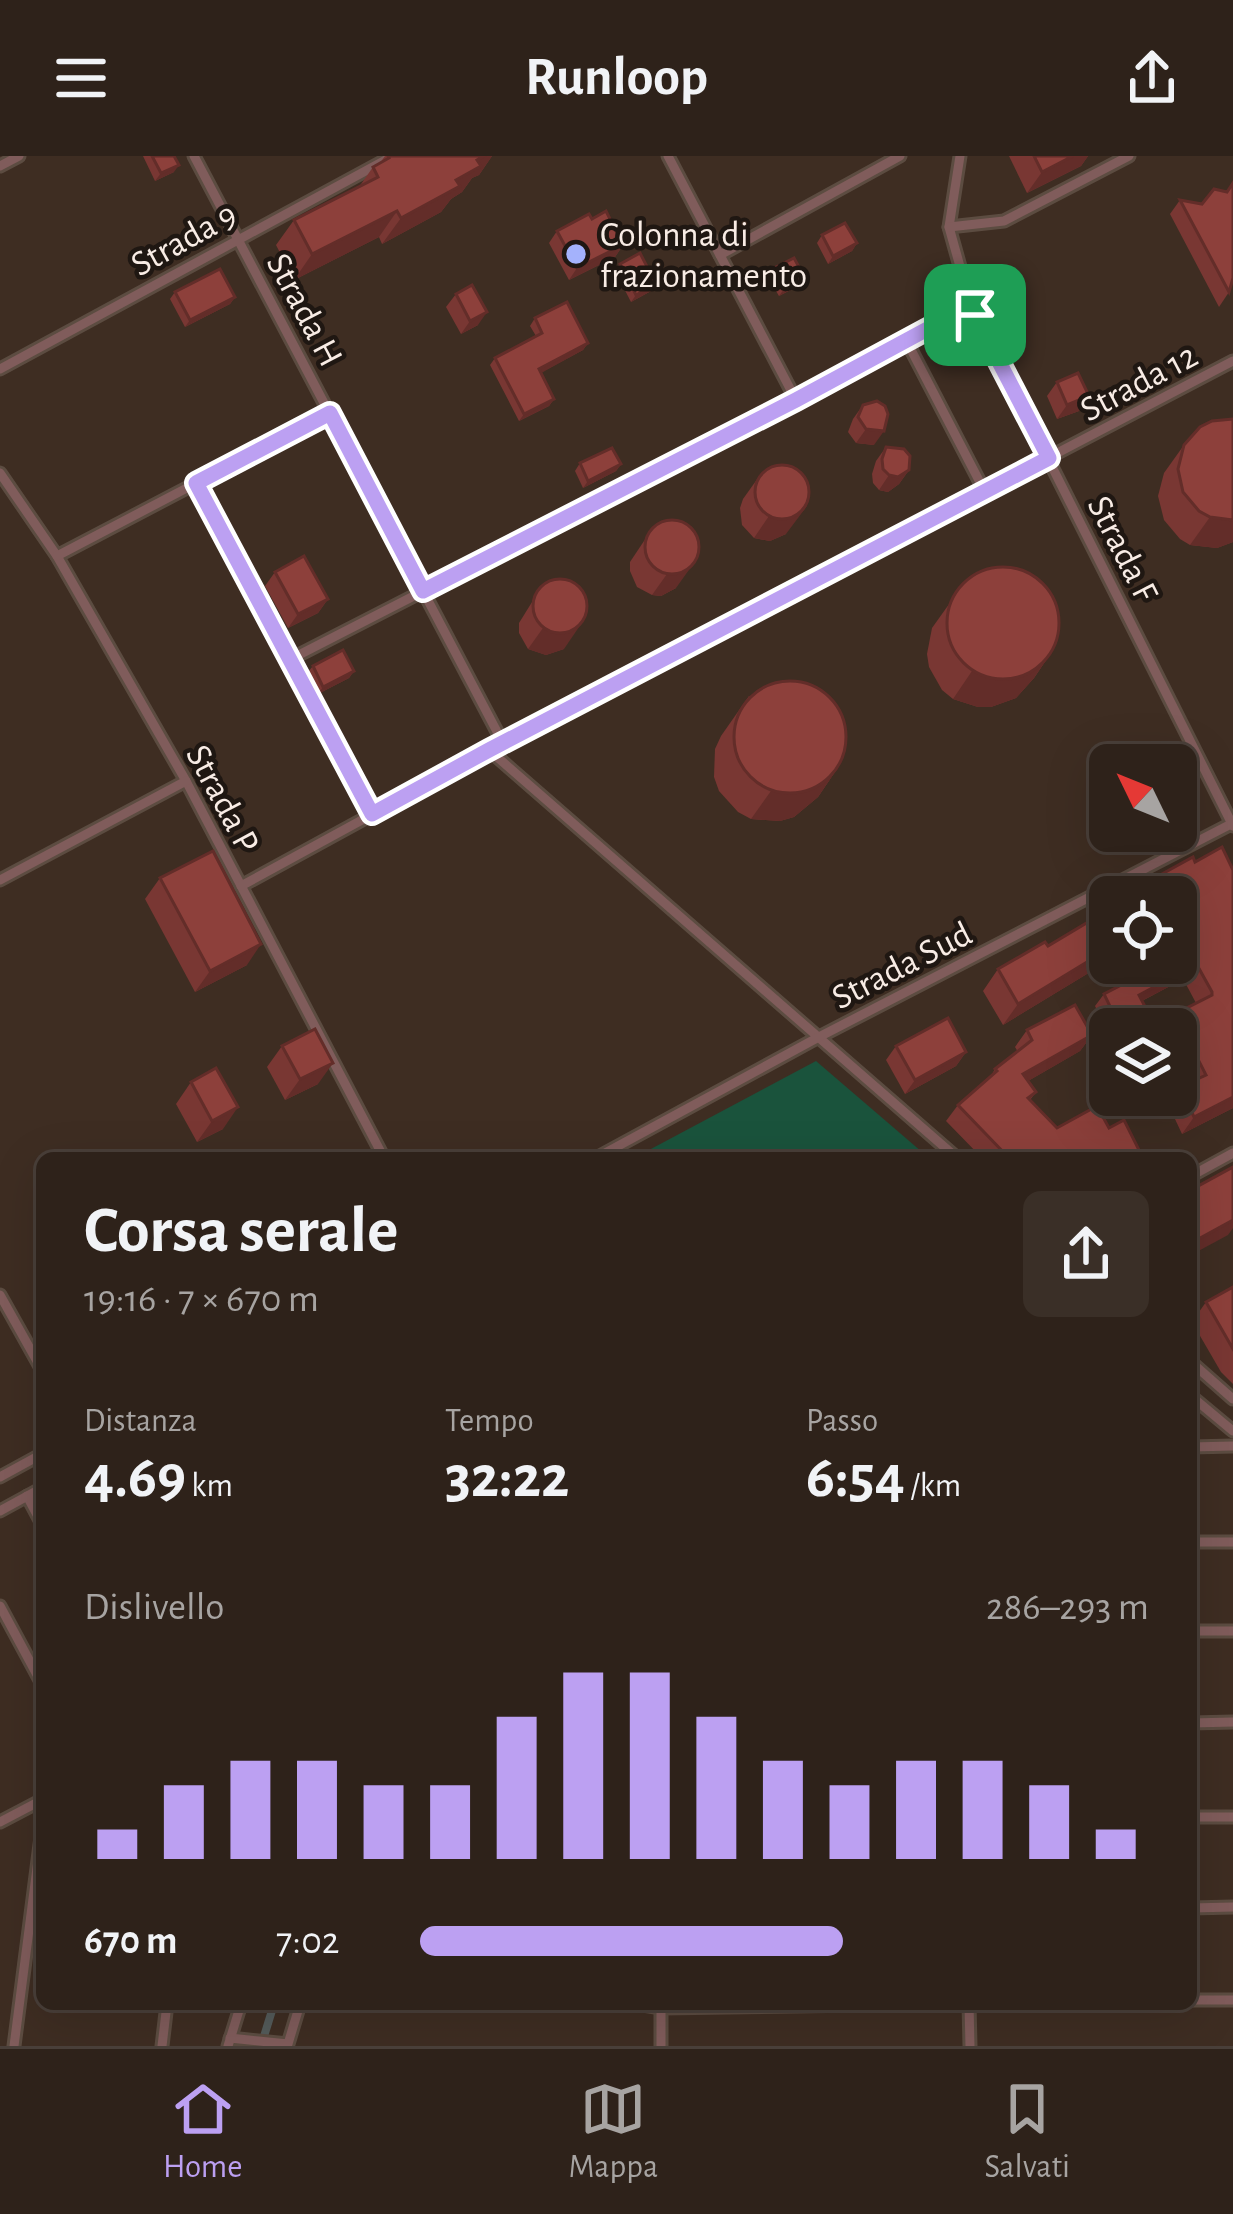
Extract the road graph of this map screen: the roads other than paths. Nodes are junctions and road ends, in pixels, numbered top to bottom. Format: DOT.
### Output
graph roads {
  1 [pos="19,156"];
  2 [pos="194,156"];
  3 [pos="394,156"];
  4 [pos="668,156"];
  5 [pos="901,156"];
  6 [pos="960,156"];
  7 [pos="1129,156"];
  8 [pos="0,166"];
  9 [pos="950,227"];
  10 [pos="238,238"];
  11 [pos="720,255"];
  12 [pos="970,306"];
  13 [pos="906,340"];
  14 [pos="1233,362"];
  15 [pos="0,369"];
  16 [pos="796,400"];
  17 [pos="330,413"];
  18 [pos="1049,458"];
  19 [pos="0,472"];
  20 [pos="196,483"];
  21 [pos="985,492"];
  22 [pos="57,556"];
  23 [pos="423,591"];
  24 [pos="289,660"];
  25 [pos="502,743"];
  26 [pos="489,750"];
  27 [pos="186,781"];
  28 [pos="372,814"];
  29 [pos="1233,824"];
  30 [pos="0,880"];
  31 [pos="241,886"];
  32 [pos="817,1038"];
  33 [pos="381,1152"];
  34 [pos="607,1152"];
  35 [pos="950,1152"];
  36 [pos="1233,1153"];
  37 [pos="1197,1172"];
  38 [pos="0,1295"];
  39 [pos="36,1359"];
  40 [pos="1197,1367"];
  41 [pos="1233,1400"];
  42 [pos="1197,1401"];
  43 [pos="1233,1432"];
  44 [pos="1233,1446"];
  45 [pos="1197,1447"];
  46 [pos="36,1457"];
  47 [pos="0,1477"];
  48 [pos="36,1491"];
  49 [pos="27,1496"];
  50 [pos="0,1511"];
  51 [pos="36,1512"];
  52 [pos="1197,1542"];
  53 [pos="1233,1542"];
  54 [pos="0,1606"];
  55 [pos="1197,1631"];
  56 [pos="1233,1631"];
  57 [pos="36,1673"];
  58 [pos="1233,1722"];
  59 [pos="1197,1723"];
  60 [pos="36,1803"];
  61 [pos="1197,1817"];
  62 [pos="1233,1817"];
  63 [pos="0,1822"];
  64 [pos="36,1876"];
  65 [pos="1197,1907"];
  66 [pos="1233,1907"];
  67 [pos="1197,2000"];
  68 [pos="1233,2000"];
  69 [pos="166,2010"];
  70 [pos="240,2010"];
  71 [pos="297,2010"];
  72 [pos="661,2010"];
  73 [pos="969,2010"];
  74 [pos="229,2042"];
  75 [pos="282,2044"];
  76 [pos="14,2046"];
  77 [pos="162,2046"];
  78 [pos="301,2046"];
  79 [pos="661,2046"];
  80 [pos="970,2046"];
  1 -- 8 [label="lane"];
  2 -- 10 [label="lane, Strada H"];
  3 -- 10 [label="lane, Strada 9"];
  4 -- 11 [label="lane"];
  5 -- 11 [label="lane"];
  6 -- 9 [label="lane, Strada F"];
  7 -- 9 [label="lane"];
  9 -- 12 [label="lane, Strada F"];
  10 -- 15 [label="lane, Strada 9"];
  10 -- 17 [label="lane, Strada H"];
  11 -- 16 [label="lane"];
  12 -- 13 [label="lane"];
  12 -- 18 [label="lane, Strada F"];
  13 -- 16 [label="lane"];
  13 -- 21 [label="lane"];
  14 -- 18 [label="lane, Strada 12"];
  16 -- 23 [label="lane"];
  17 -- 20 [label="lane"];
  17 -- 23 [label="lane, Strada H"];
  18 -- 21 [label="lane, Strada 12"];
  18 -- 29 [label="lane, Strada F"];
  19 -- 22 [label="lane, Strada P"];
  20 -- 22 [label="lane"];
  20 -- 24 [label="lane"];
  21 -- 25 [label="lane, Strada 12"];
  22 -- 27 [label="lane, Strada P"];
  23 -- 24 [label="lane"];
  23 -- 25 [label="lane, Strada H"];
  24 -- 28 [label="lane"];
  25 -- 26 [label="lane, Strada 12"];
  26 -- 28 [label="lane, Strada 12"];
  26 -- 32 [label="lane"];
  27 -- 30 [label="lane"];
  27 -- 31 [label="lane, Strada P"];
  28 -- 31 [label="lane, Strada 12"];
  29 -- 32 [label="lane, Strada Sud"];
  31 -- 33 [label="lane, Strada P"];
  32 -- 34 [label="lane, Strada Sud"];
  32 -- 35 [label="lane"];
  36 -- 37 [label="lane"];
  38 -- 39 [label="lane"];
  40 -- 41 [label="lane"];
  42 -- 43 [label="lane"];
  44 -- 45 [label="lane"];
  46 -- 47 [label="lane"];
  48 -- 49 [label="lane"];
  49 -- 50 [label="lane"];
  49 -- 51 [label="lane"];
  52 -- 53 [label="lane"];
  54 -- 57 [label="lane"];
  55 -- 56 [label="lane"];
  58 -- 59 [label="lane"];
  60 -- 63 [label="lane"];
  61 -- 62 [label="lane"];
  64 -- 76 [label="lane"];
  65 -- 66 [label="lane"];
  67 -- 68 [label="lane"];
  69 -- 77 [label="lane"];
  70 -- 74 [label="lane"];
  71 -- 75 [label="lane"];
  72 -- 79 [label="lane"];
  73 -- 80 [label="lane"];
  74 -- 75 [label="lane"];
  75 -- 78 [label="lane"];
}
